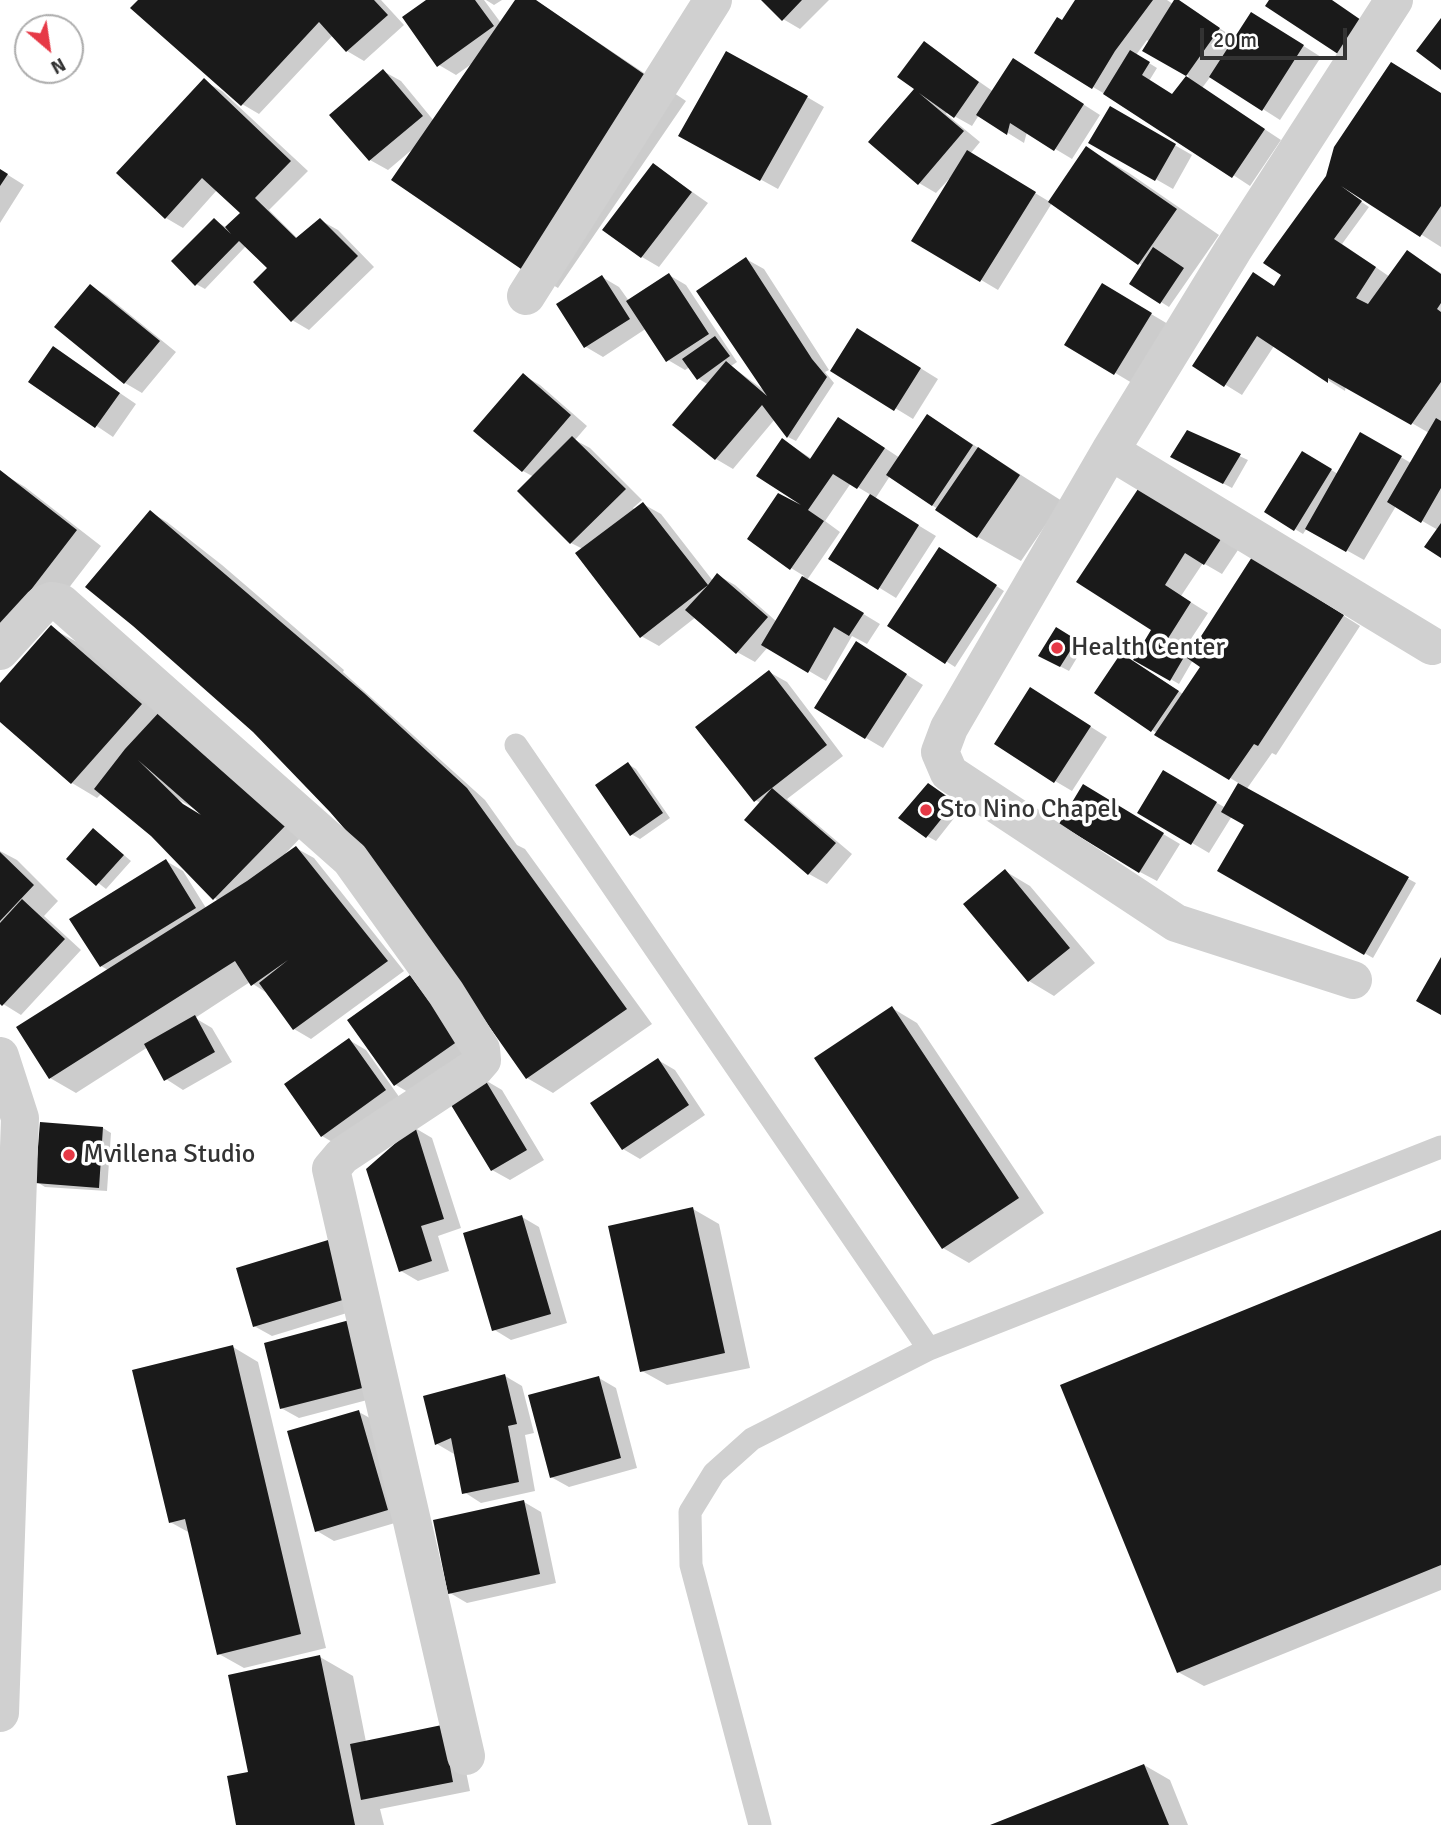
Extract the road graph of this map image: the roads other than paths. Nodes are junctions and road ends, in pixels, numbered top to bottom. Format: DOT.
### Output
graph roads {
  1 [pos="713,0"];
  2 [pos="1394,0"];
  3 [pos="526,296"];
  4 [pos="1110,451"];
  5 [pos="1432,646"];
  6 [pos="0,651"];
  7 [pos="516,746"];
  8 [pos="1353,980"];
  9 [pos="0,1056"];
  10 [pos="1441,1147"];
  11 [pos="929,1349"];
  12 [pos="0,1713"];
  13 [pos="466,1756"];
  14 [pos="760,1825"];
  1 -- 3 [label="street"];
  2 -- 4 [label="street"];
  4 -- 5 [label="street"];
  4 -- 8 [label="street"];
  6 -- 13 [label="street"];
  7 -- 11 [label="lane"];
  9 -- 12 [label="street"];
  10 -- 11 [label="lane"];
  11 -- 14 [label="lane"];
}
